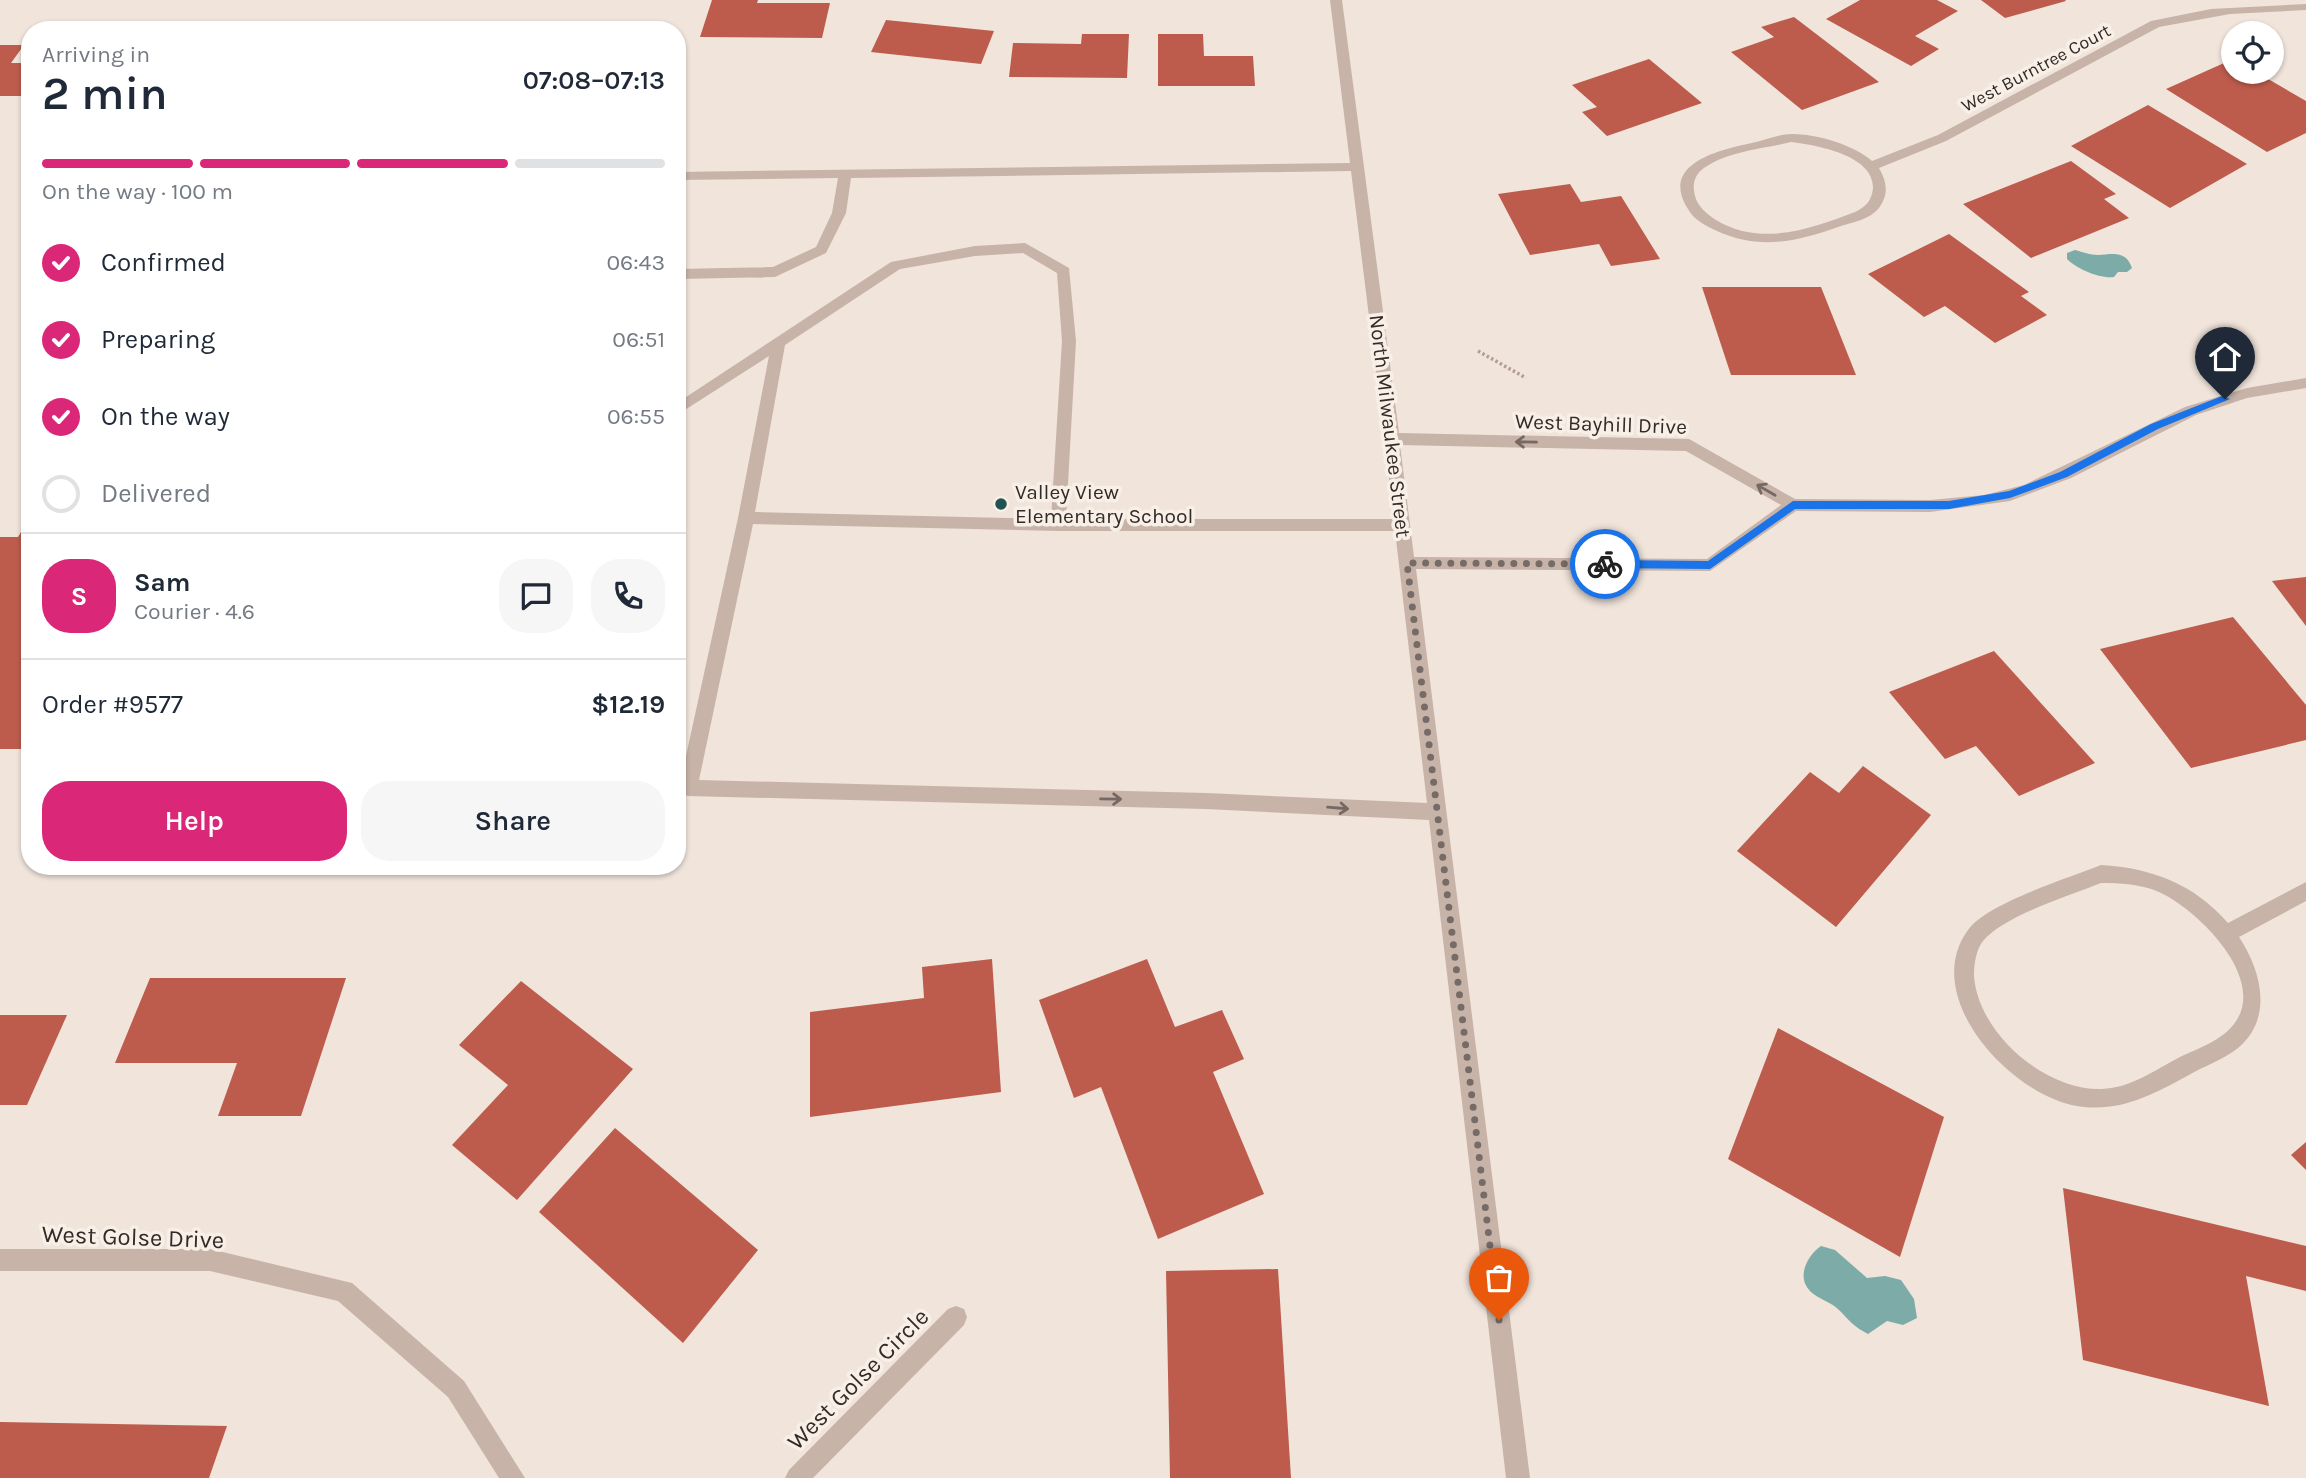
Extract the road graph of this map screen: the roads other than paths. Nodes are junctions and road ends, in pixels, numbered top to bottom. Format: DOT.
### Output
graph roads {
  1 [pos="1336,0"];
  2 [pos="2305,4"];
  3 [pos="1356,167"];
  4 [pos="1870,167"];
  5 [pos="686,176"];
  6 [pos="845,176"];
  7 [pos="686,274"];
  8 [pos="779,341"];
  9 [pos="2306,383"];
  10 [pos="686,404"];
  11 [pos="1392,439"];
  12 [pos="1793,505"];
  13 [pos="746,518"];
  14 [pos="1058,525"];
  15 [pos="1403,525"];
  16 [pos="1407,563"];
  17 [pos="686,774"];
  18 [pos="686,787"];
  19 [pos="1437,812"];
  20 [pos="2306,891"];
  21 [pos="2227,934"];
  22 [pos="0,1260"];
  23 [pos="956,1317"];
  24 [pos="513,1478"];
  25 [pos="797,1478"];
  26 [pos="1518,1478"];
  1 -- 3 [label="street, North Milwaukee Street"];
  2 -- 4 [label="street, West Burntree Court"];
  3 -- 6 [label="street"];
  3 -- 11 [label="street, North Milwaukee Street"];
  4 -- 4 [label="street"];
  5 -- 6 [label="street"];
  6 -- 7 [label="street"];
  8 -- 10 [label="street"];
  8 -- 13 [label="street"];
  8 -- 14 [label="street"];
  9 -- 12 [label="street, West Bayhill Drive"];
  12 -- 11 [label="street, West Bayhill Drive, one-way"];
  11 -- 15 [label="street, North Milwaukee Street"];
  12 -- 16 [label="street"];
  13 -- 14 [label="street"];
  13 -- 17 [label="street"];
  14 -- 15 [label="street"];
  15 -- 16 [label="street, North Milwaukee Street"];
  16 -- 19 [label="street, North Milwaukee Street"];
  18 -- 19 [label="street, one-way"];
  19 -- 26 [label="street, North Milwaukee Street"];
  20 -- 21 [label="street"];
  21 -- 21 [label="street"];
  22 -- 24 [label="street, West Golse Drive"];
  23 -- 25 [label="street, West Golse Circle"];
}
